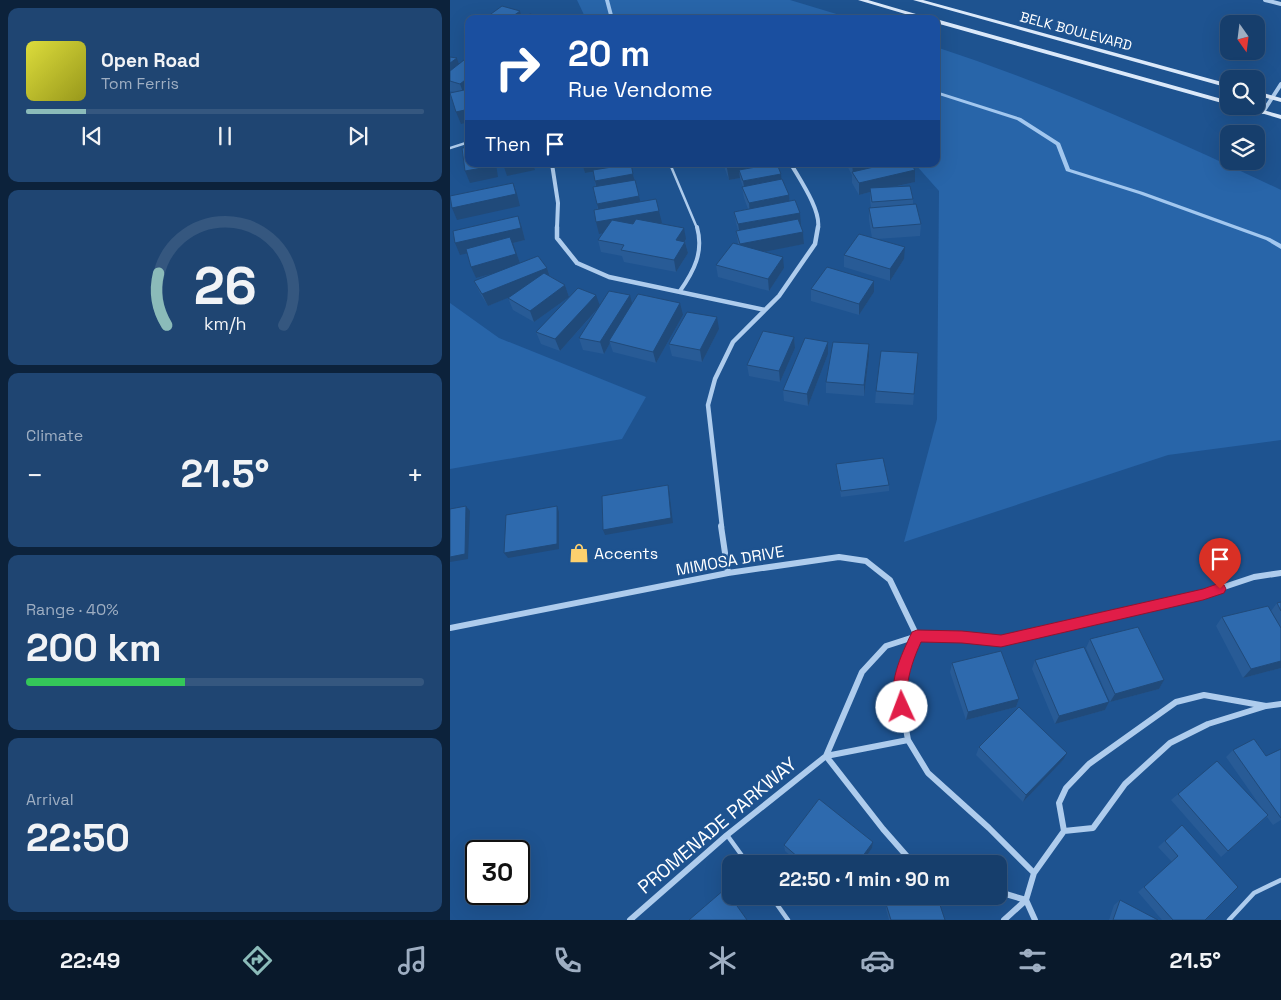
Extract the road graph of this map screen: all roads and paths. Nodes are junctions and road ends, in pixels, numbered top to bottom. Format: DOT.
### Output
graph roads {
  1 [pos="862,0"];
  2 [pos="916,0"];
  3 [pos="1266,0"];
  4 [pos="1281,4"];
  5 [pos="916,15"];
  6 [pos="940,22"];
  7 [pos="1220,84"];
  8 [pos="1281,84"];
  9 [pos="1265,95"];
  10 [pos="1272,97"];
  11 [pos="1220,100"];
  12 [pos="1281,100"];
  13 [pos="1265,109"];
  14 [pos="1265,113"];
  15 [pos="1281,117"];
  16 [pos="465,143"];
  17 [pos="450,148"];
  18 [pos="552,167"];
  19 [pos="671,167"];
  20 [pos="793,167"];
  21 [pos="680,291"];
  22 [pos="765,310"];
  23 [pos="728,573"];
  24 [pos="1281,573"];
  25 [pos="450,628"];
  26 [pos="917,636"];
  27 [pos="1281,704"];
  28 [pos="1266,706"];
  29 [pos="908,740"];
  30 [pos="826,756"];
  31 [pos="1064,831"];
  32 [pos="727,835"];
  33 [pos="741,855"];
  34 [pos="906,855"];
  35 [pos="1034,873"];
  36 [pos="1281,880"];
  37 [pos="1007,894"];
  38 [pos="1026,900"];
  39 [pos="777,905"];
  40 [pos="630,920"];
  41 [pos="788,920"];
  42 [pos="1004,920"];
  43 [pos="1035,920"];
  44 [pos="1229,920"];
  1 -- 5 [label="street"];
  2 -- 7 [label="street, BELK BOULEVARD"];
  3 -- 4 [label="street"];
  6 -- 11 [label="street, BELK BOULEVARD"];
  8 -- 10 [label="street"];
  9 -- 10 [label="street"];
  10 -- 12 [label="street"];
  10 -- 13 [label="street"];
  14 -- 15 [label="street"];
  16 -- 17 [label="lane"];
  18 -- 21 [label="street"];
  19 -- 21 [label="lane"];
  20 -- 22 [label="street"];
  21 -- 22 [label="street"];
  22 -- 23 [label="street"];
  23 -- 25 [label="street, MIMOSA DRIVE"];
  23 -- 26 [label="street, MIMOSA DRIVE"];
  24 -- 26 [label="street, PROMENADE PARKWAY"];
  26 -- 29 [label="street"];
  26 -- 30 [label="street, PROMENADE PARKWAY"];
  27 -- 28 [label="street"];
  28 -- 31 [label="street"];
  28 -- 31 [label="street"];
  29 -- 30 [label="street, PROMENADE PARKWAY"];
  29 -- 35 [label="street"];
  30 -- 32 [label="street, PROMENADE PARKWAY"];
  30 -- 34 [label="street"];
  31 -- 35 [label="street"];
  32 -- 33 [label="lane"];
  32 -- 40 [label="street, PROMENADE PARKWAY"];
  35 -- 38 [label="street"];
  36 -- 44 [label="lane"];
  37 -- 38 [label="street"];
  38 -- 42 [label="street"];
  38 -- 43 [label="street"];
  39 -- 41 [label="lane"];
}
